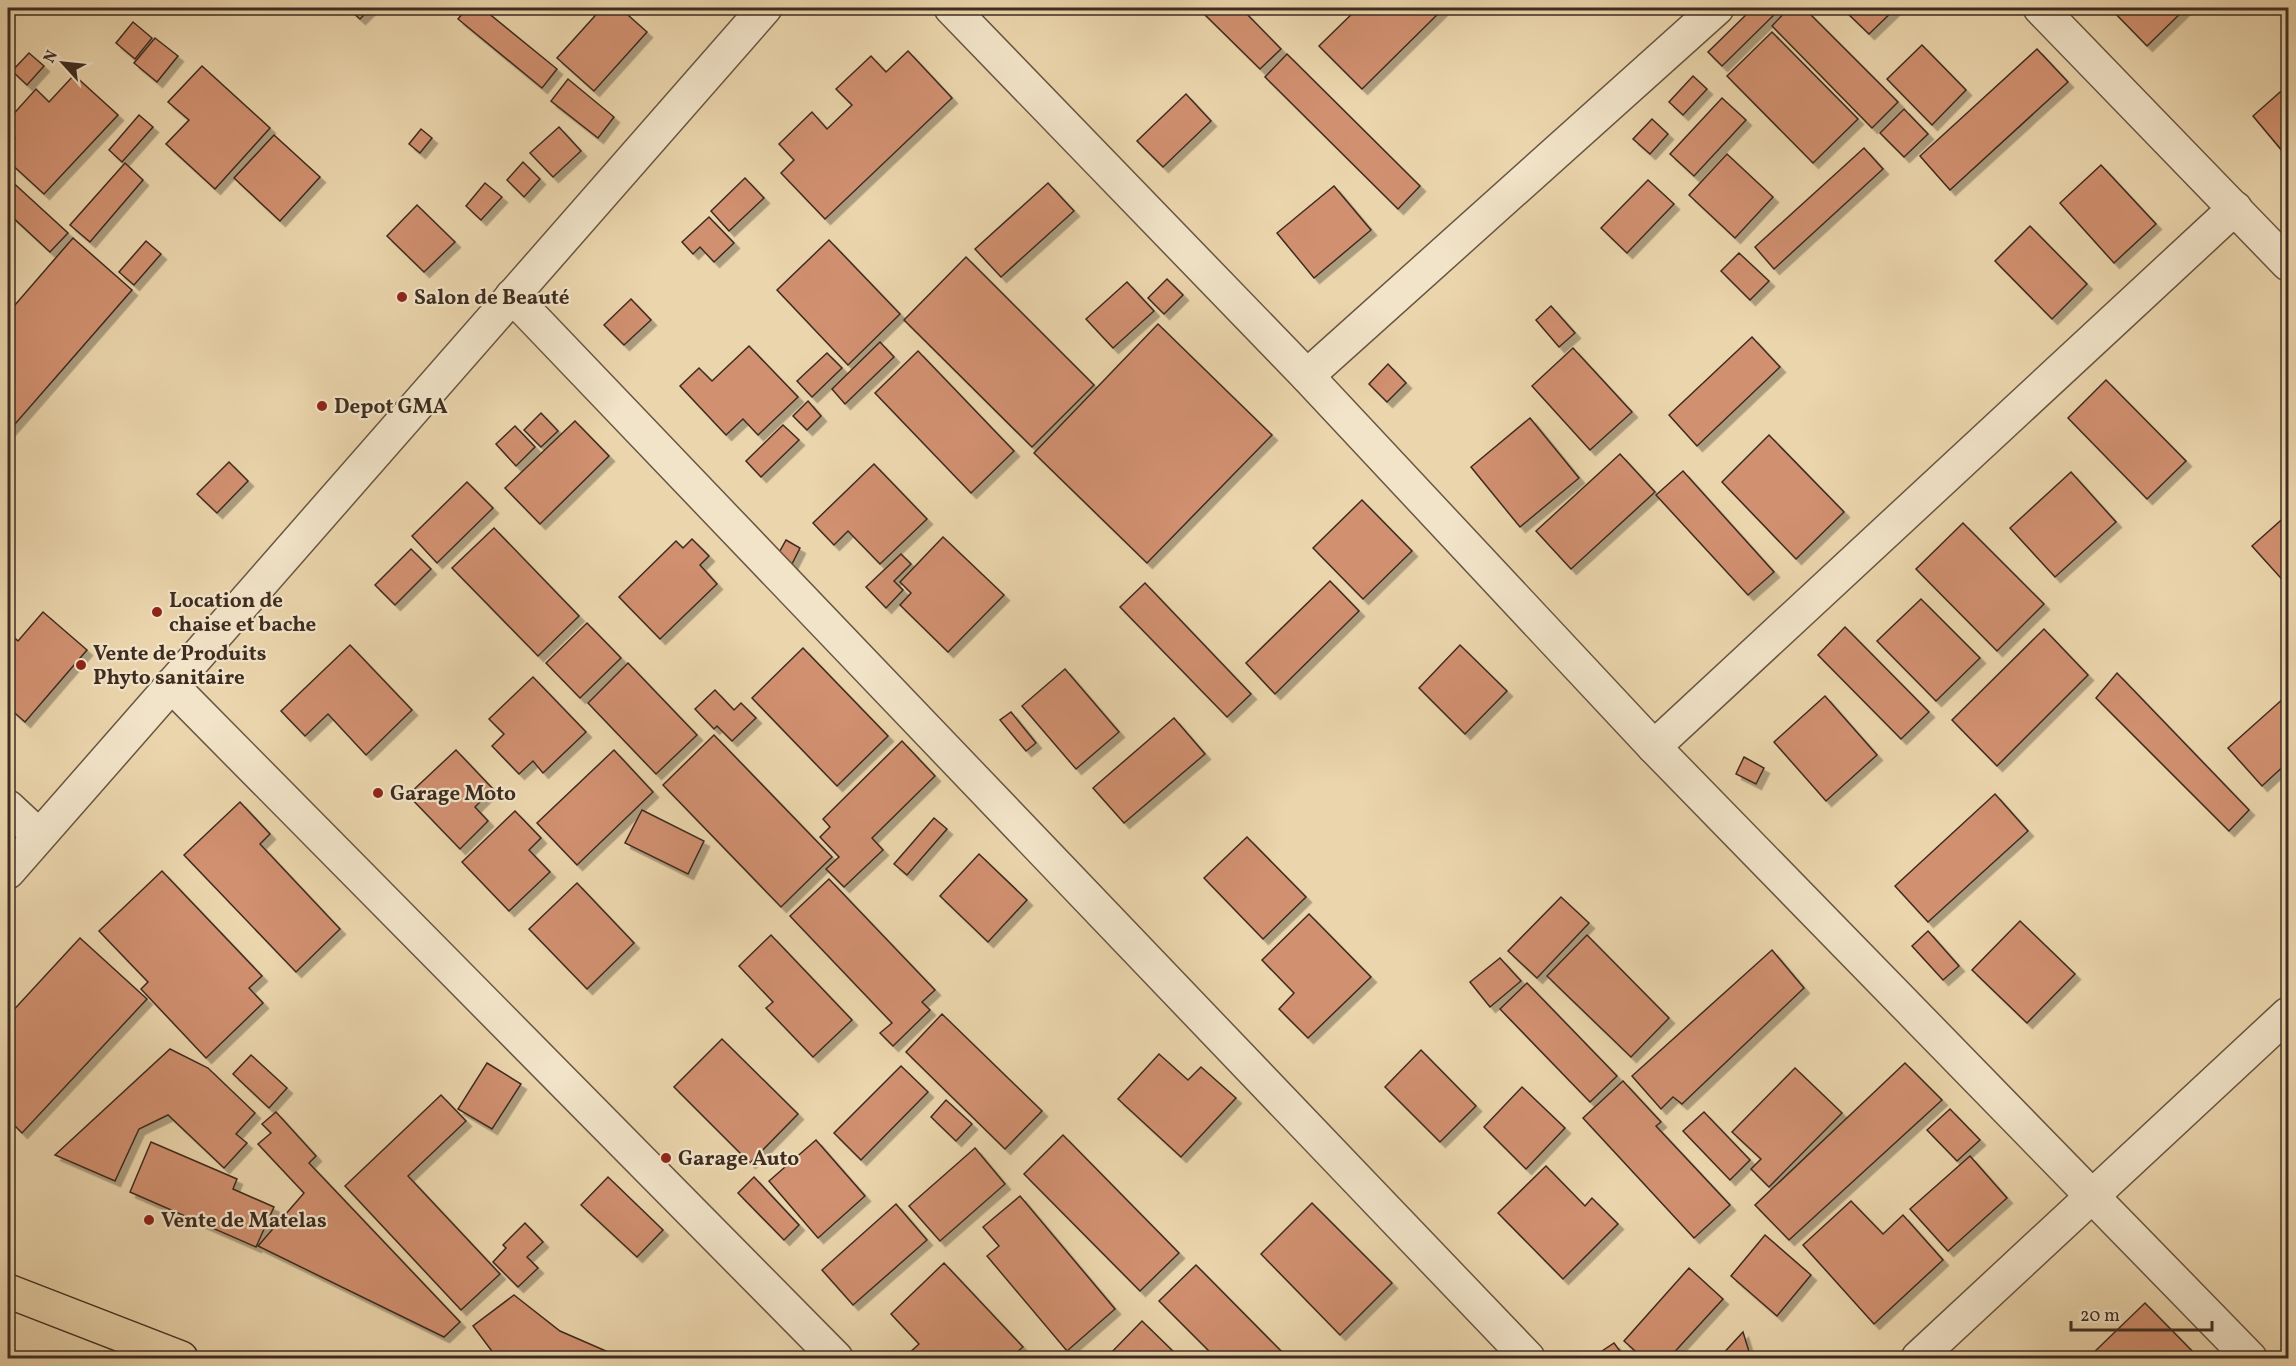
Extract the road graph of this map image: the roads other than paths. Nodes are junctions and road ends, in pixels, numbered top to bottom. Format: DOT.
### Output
graph roads {
  1 [pos="765,8"];
  2 [pos="951,8"];
  3 [pos="1717,8"];
  4 [pos="2040,8"];
  5 [pos="2235,208"];
  6 [pos="2289,264"];
  7 [pos="512,296"];
  8 [pos="1307,376"];
  9 [pos="171,685"];
  10 [pos="1653,747"];
  11 [pos="8,807"];
  12 [pos="38,835"];
  13 [pos="8,872"];
  14 [pos="2289,1014"];
  15 [pos="2092,1195"];
  16 [pos="8,1291"];
  17 [pos="181,1359"];
  18 [pos="837,1359"];
  19 [pos="1528,1359"];
  20 [pos="1918,1359"];
  21 [pos="2250,1359"];
  1 -- 7 [label="street"];
  2 -- 8 [label="street"];
  3 -- 8 [label="street"];
  4 -- 5 [label="street"];
  5 -- 6 [label="street"];
  5 -- 10 [label="street"];
  7 -- 9 [label="street"];
  7 -- 19 [label="street"];
  8 -- 10 [label="street"];
  9 -- 12 [label="street"];
  9 -- 18 [label="street"];
  10 -- 15 [label="street"];
  11 -- 12 [label="street"];
  12 -- 13 [label="street"];
  14 -- 15 [label="street"];
  15 -- 20 [label="street"];
  15 -- 21 [label="street"];
  16 -- 17 [label="main road"];
}
